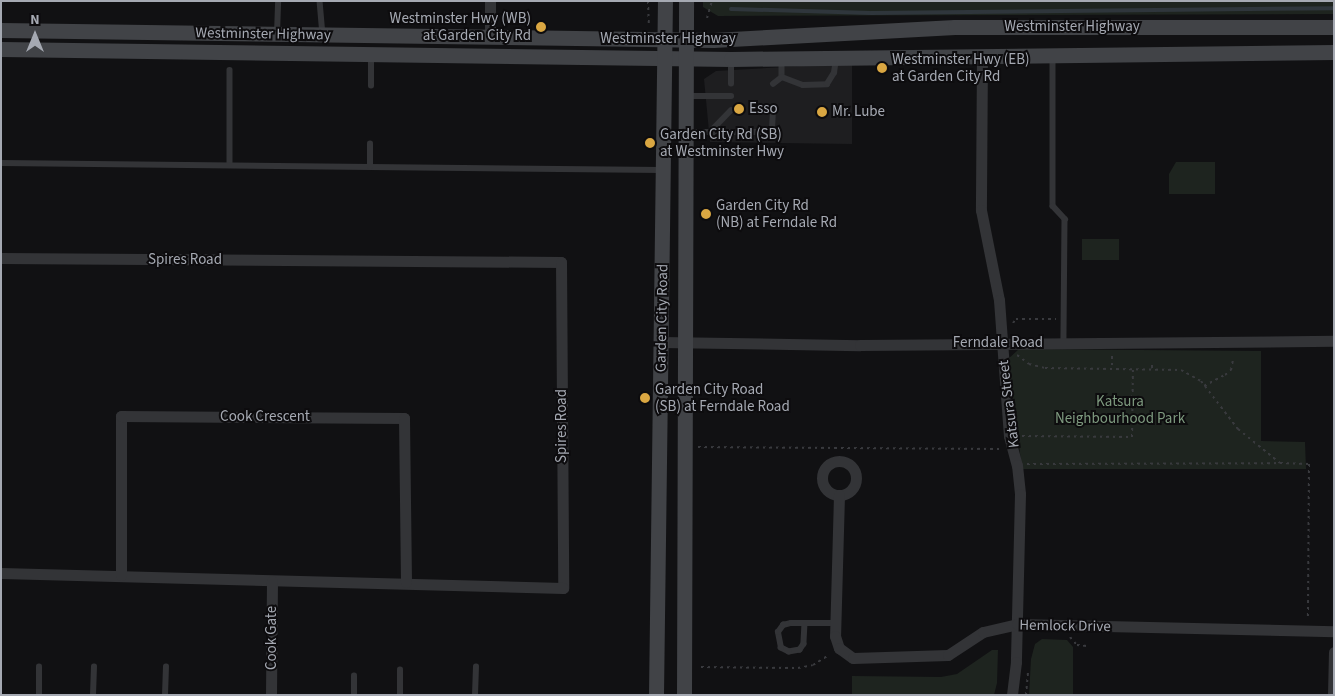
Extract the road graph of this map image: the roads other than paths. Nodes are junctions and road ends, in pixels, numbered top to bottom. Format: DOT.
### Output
graph roads {
  1 [pos="278,1"];
  2 [pos="320,1"];
  3 [pos="490,1"];
  4 [pos="664,1"];
  5 [pos="686,1"];
  6 [pos="1334,27"];
  7 [pos="1,30"];
  8 [pos="277,34"];
  9 [pos="323,35"];
  10 [pos="490,37"];
  11 [pos="665,40"];
  12 [pos="686,40"];
  13 [pos="1,49"];
  14 [pos="1334,52"];
  15 [pos="371,54"];
  16 [pos="1053,54"];
  17 [pos="982,55"];
  18 [pos="837,57"];
  19 [pos="782,58"];
  20 [pos="665,59"];
  21 [pos="686,59"];
  22 [pos="731,59"];
  23 [pos="230,70"];
  24 [pos="782,77"];
  25 [pos="731,84"];
  26 [pos="773,84"];
  27 [pos="371,86"];
  28 [pos="685,96"];
  29 [pos="731,96"];
  30 [pos="731,110"];
  31 [pos="773,111"];
  32 [pos="685,132"];
  33 [pos="710,132"];
  34 [pos="370,144"];
  35 [pos="1,163"];
  36 [pos="230,165"];
  37 [pos="370,167"];
  38 [pos="664,170"];
  39 [pos="1,258"];
  40 [pos="1334,341"];
  41 [pos="662,342"];
  42 [pos="1004,342"];
  43 [pos="1064,342"];
  44 [pos="686,343"];
  45 [pos="839,495"];
  46 [pos="1,573"];
  47 [pos="121,575"];
  48 [pos="272,581"];
  49 [pos="406,582"];
  50 [pos="805,623"];
  51 [pos="835,623"];
  52 [pos="1017,624"];
  53 [pos="1334,631"];
  54 [pos="1334,652"];
  55 [pos="39,667"];
  56 [pos="94,667"];
  57 [pos="166,667"];
  58 [pos="476,667"];
  59 [pos="400,670"];
  60 [pos="354,676"];
  61 [pos="39,695"];
  62 [pos="93,695"];
  63 [pos="165,695"];
  64 [pos="271,695"];
  65 [pos="354,695"];
  66 [pos="400,695"];
  67 [pos="476,695"];
  68 [pos="656,695"];
  69 [pos="684,695"];
  70 [pos="1012,695"];
  71 [pos="1334,695"];
  1 -- 8 [label="lane"];
  2 -- 9 [label="lane"];
  3 -- 10 [label="street"];
  4 -- 11 [label="main road, Garden City Road"];
  5 -- 12 [label="main road, Garden City Road"];
  6 -- 12 [label="main road, Westminster Highway"];
  7 -- 8 [label="main road, Westminster Highway"];
  8 -- 9 [label="main road, Westminster Highway"];
  9 -- 10 [label="main road, Westminster Highway"];
  10 -- 11 [label="main road, Westminster Highway"];
  11 -- 12 [label="main road, Westminster Highway"];
  11 -- 20 [label="main road, Garden City Road"];
  12 -- 21 [label="main road, Garden City Road"];
  13 -- 15 [label="main road, Westminster Highway"];
  14 -- 16 [label="main road, Westminster Highway"];
  15 -- 20 [label="main road, Westminster Highway"];
  15 -- 27 [label="lane"];
  16 -- 17 [label="main road, Westminster Highway"];
  16 -- 43 [label="lane"];
  17 -- 18 [label="main road, Westminster Highway"];
  17 -- 42 [label="street, Katsura Street"];
  18 -- 19 [label="main road, Westminster Highway"];
  18 -- 24 [label="lane"];
  19 -- 22 [label="main road, Westminster Highway"];
  19 -- 24 [label="lane"];
  20 -- 21 [label="main road, Westminster Highway"];
  20 -- 38 [label="main road, Garden City Road"];
  21 -- 22 [label="main road, Westminster Highway"];
  21 -- 28 [label="main road, Garden City Road"];
  22 -- 25 [label="lane"];
  23 -- 36 [label="lane"];
  24 -- 26 [label="lane"];
  28 -- 29 [label="lane"];
  28 -- 32 [label="main road, Garden City Road"];
  30 -- 33 [label="lane"];
  31 -- 33 [label="lane"];
  32 -- 33 [label="lane"];
  32 -- 44 [label="main road, Garden City Road"];
  34 -- 37 [label="lane"];
  35 -- 36 [label="lane"];
  36 -- 37 [label="lane"];
  37 -- 38 [label="lane"];
  38 -- 41 [label="main road, Garden City Road"];
  39 -- 49 [label="street, Spires Road"];
  40 -- 43 [label="street, Ferndale Road"];
  41 -- 44 [label="street, Ferndale Road"];
  41 -- 68 [label="main road, Garden City Road"];
  42 -- 43 [label="street, Ferndale Road"];
  42 -- 44 [label="street, Ferndale Road"];
  42 -- 52 [label="street, Katsura Street"];
  44 -- 69 [label="main road, Garden City Road"];
  45 -- 51 [label="street, Hemlock Drive"];
  46 -- 47 [label="street, Spires Road"];
  47 -- 48 [label="street, Spires Road"];
  47 -- 49 [label="street, Cook Crescent"];
  48 -- 49 [label="street, Spires Road"];
  48 -- 64 [label="street, Cook Gate"];
  50 -- 50 [label="lane"];
  50 -- 51 [label="lane"];
  51 -- 52 [label="street, Hemlock Drive"];
  52 -- 53 [label="street, Hemlock Drive"];
  52 -- 70 [label="street, Katsura Street"];
  54 -- 71 [label="street"];
  55 -- 61 [label="lane"];
  56 -- 62 [label="lane"];
  57 -- 63 [label="lane"];
  58 -- 67 [label="lane"];
  59 -- 66 [label="lane"];
  60 -- 65 [label="lane"];
}
